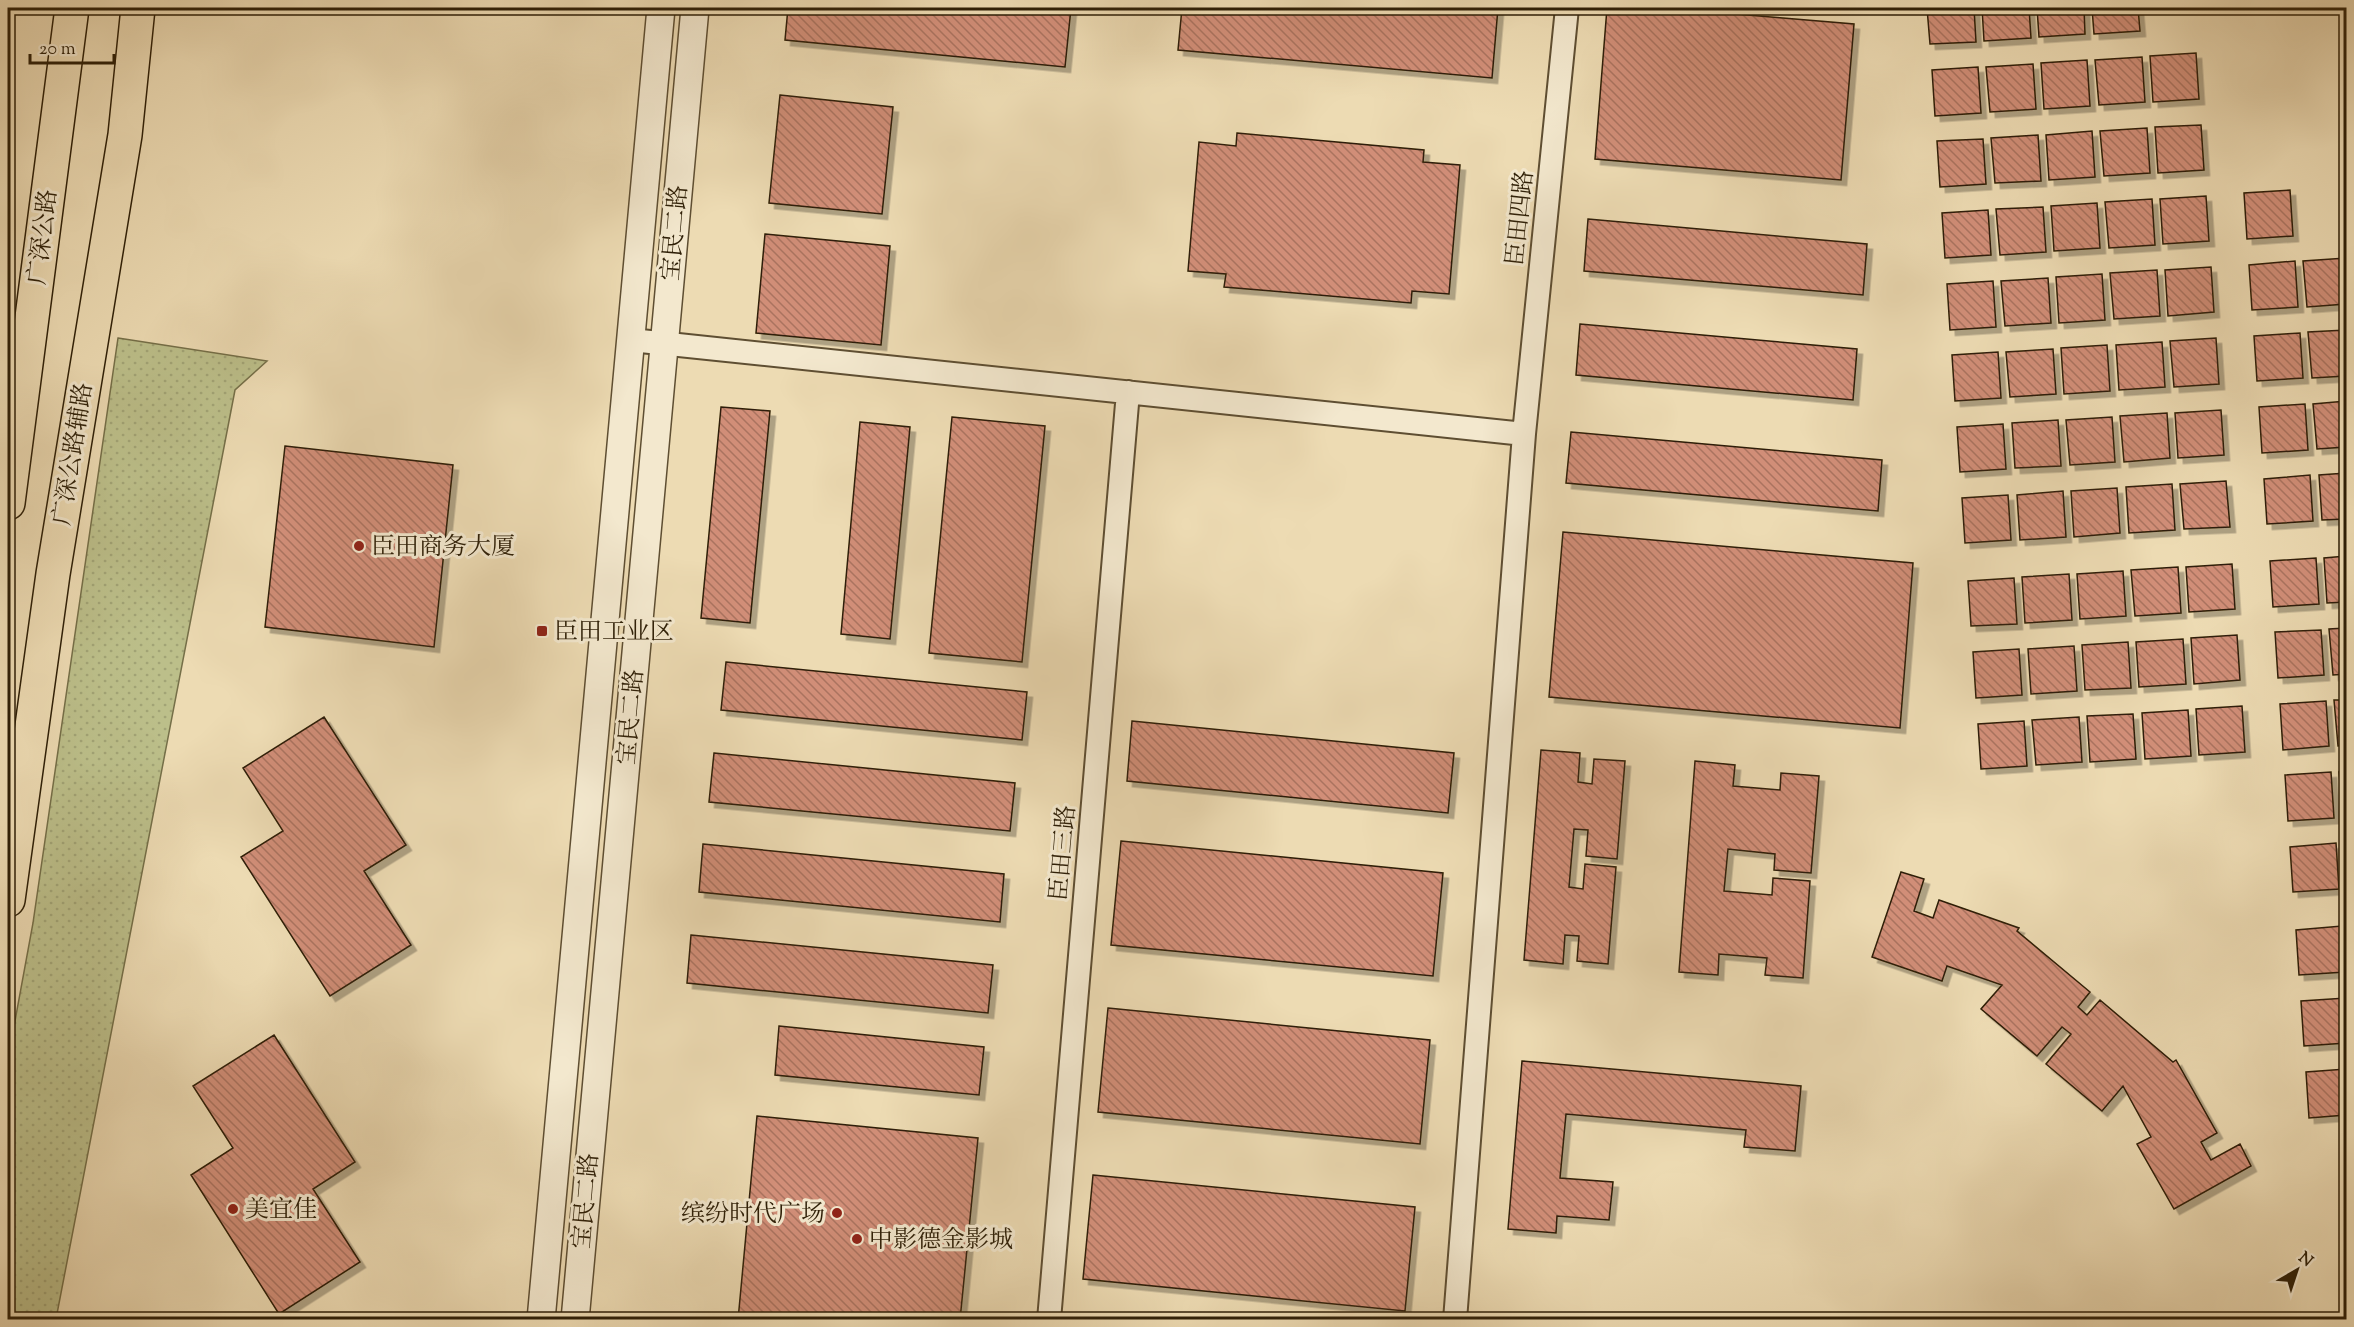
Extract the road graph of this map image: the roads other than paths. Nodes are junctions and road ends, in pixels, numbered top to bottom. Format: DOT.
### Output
graph roads {
  1 [pos="72,8"];
  2 [pos="138,8"];
  3 [pos="661,8"];
  4 [pos="695,8"];
  5 [pos="1567,8"];
  6 [pos="631,340"];
  7 [pos="664,344"];
  8 [pos="1128,392"];
  9 [pos="1524,434"];
  10 [pos="8,503"];
  11 [pos="8,900"];
  12 [pos="542,1320"];
  13 [pos="574,1320"];
  14 [pos="1049,1320"];
  15 [pos="1455,1320"];
  1 -- 10 [label="main road, 广深公路"];
  2 -- 11 [label="main road, 广深公路辅路"];
  3 -- 6 [label="street, 宝民二路"];
  4 -- 7 [label="street, 宝民二路"];
  5 -- 9 [label="street, 臣田四路"];
  6 -- 7 [label="street"];
  6 -- 12 [label="street, 宝民二路"];
  7 -- 8 [label="street"];
  7 -- 13 [label="street, 宝民二路"];
  8 -- 9 [label="street"];
  8 -- 14 [label="street, 臣田三路"];
  9 -- 15 [label="street, 臣田四路"];
}
